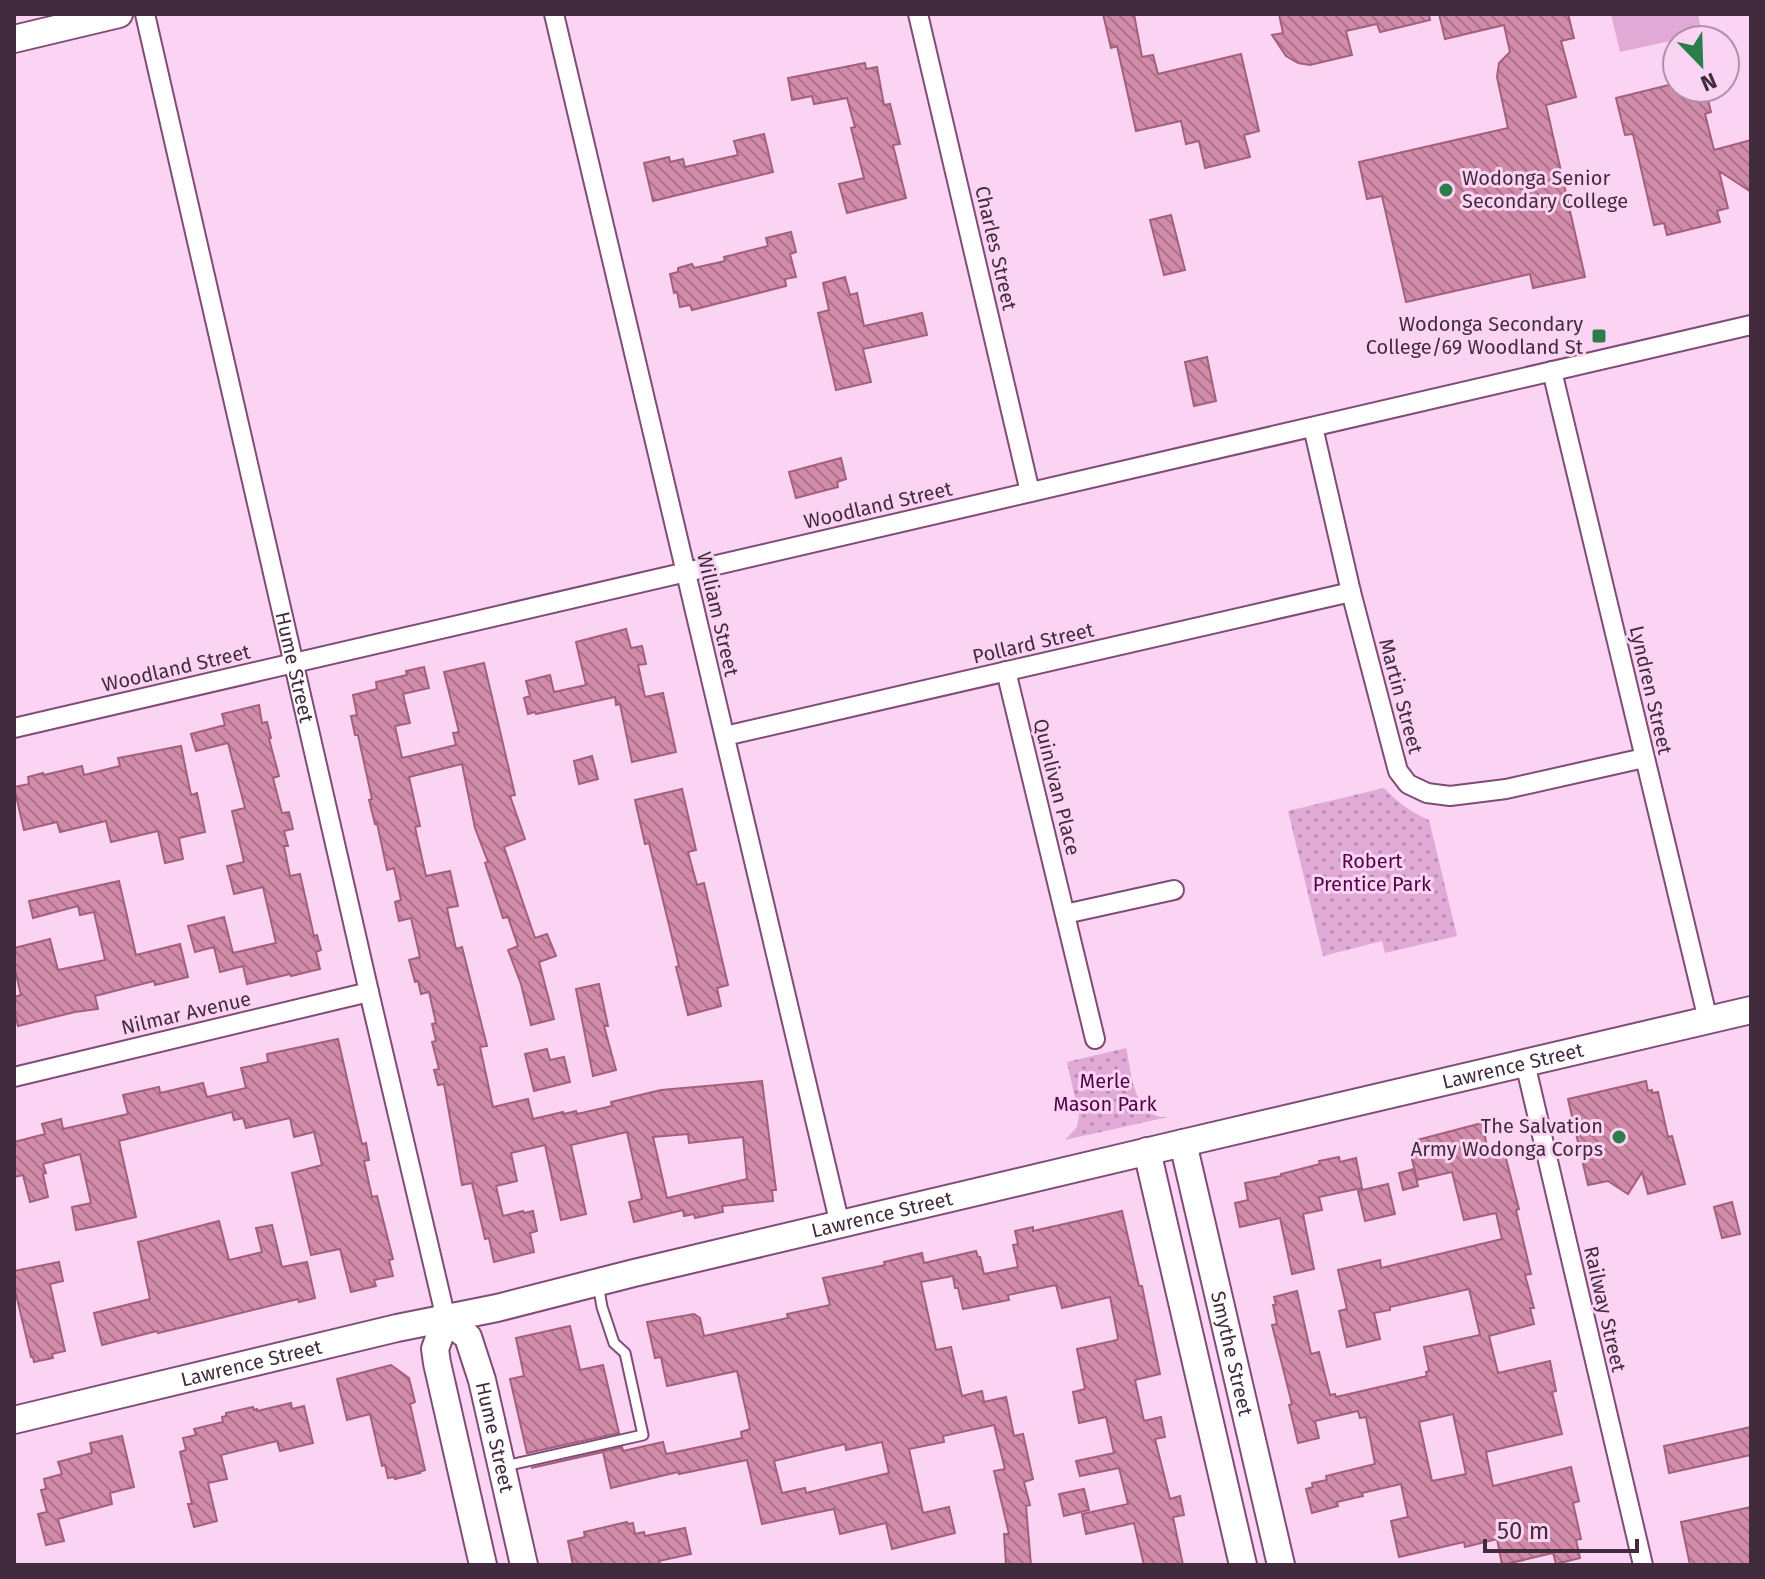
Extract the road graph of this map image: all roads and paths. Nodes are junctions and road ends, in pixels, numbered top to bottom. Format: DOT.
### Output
graph roads {
  1 [pos="119,14"];
  2 [pos="145,14"];
  3 [pos="554,14"];
  4 [pos="918,14"];
  5 [pos="14,39"];
  6 [pos="1751,325"];
  7 [pos="1552,371"];
  8 [pos="1313,427"];
  9 [pos="1030,492"];
  10 [pos="686,573"];
  11 [pos="1351,592"];
  12 [pos="295,663"];
  13 [pos="1006,671"];
  14 [pos="15,721"];
  15 [pos="725,736"];
  16 [pos="1644,758"];
  17 [pos="1174,890"];
  18 [pos="1065,914"];
  19 [pos="369,992"];
  20 [pos="1751,1010"];
  21 [pos="1708,1020"];
  22 [pos="1095,1039"];
  23 [pos="1525,1063"];
  24 [pos="14,1077"];
  25 [pos="1183,1143"];
  26 [pos="1147,1151"];
  27 [pos="840,1225"];
  28 [pos="1215,1280"];
  29 [pos="598,1283"];
  30 [pos="1179,1289"];
  31 [pos="446,1319"];
  32 [pos="482,1380"];
  33 [pos="443,1390"];
  34 [pos="14,1420"];
  35 [pos="502,1467"];
  36 [pos="522,1558"];
  37 [pos="483,1563"];
  38 [pos="1243,1565"];
  39 [pos="1281,1565"];
  40 [pos="1643,1565"];
  1 -- 5 [label="main road"];
  2 -- 12 [label="street, Hume Street"];
  3 -- 10 [label="street, William Street"];
  4 -- 9 [label="street, Charles Street"];
  6 -- 7 [label="street, Woodland Street"];
  7 -- 8 [label="street, Woodland Street"];
  7 -- 16 [label="street, Lyndren Street"];
  8 -- 9 [label="street, Woodland Street"];
  8 -- 11 [label="street, Martin Street"];
  9 -- 10 [label="street, Woodland Street"];
  10 -- 12 [label="street, Woodland Street"];
  10 -- 15 [label="street, William Street"];
  11 -- 13 [label="street, Pollard Street"];
  11 -- 16 [label="street, Martin Street"];
  12 -- 14 [label="street, Woodland Street"];
  12 -- 19 [label="street, Hume Street"];
  13 -- 15 [label="street, Pollard Street"];
  13 -- 18 [label="street, Quinlivan Place"];
  15 -- 27 [label="street, William Street"];
  16 -- 21 [label="street, Lyndren Street"];
  17 -- 18 [label="street"];
  18 -- 22 [label="street, Quinlivan Place"];
  19 -- 24 [label="street, Nilmar Avenue"];
  19 -- 31 [label="street, Hume Street"];
  20 -- 21 [label="main road, Lawrence Street"];
  21 -- 23 [label="main road, Lawrence Street"];
  23 -- 25 [label="main road, Lawrence Street"];
  23 -- 40 [label="street, Railway Street"];
  25 -- 26 [label="main road, Lawrence Street"];
  25 -- 28 [label="main road, Smythe Street"];
  26 -- 27 [label="main road, Lawrence Street"];
  26 -- 30 [label="main road, Smythe Street"];
  27 -- 29 [label="main road, Lawrence Street"];
  28 -- 30 [label="main road"];
  28 -- 39 [label="main road, Smythe Street"];
  29 -- 31 [label="main road, Lawrence Street"];
  29 -- 35 [label="lane"];
  30 -- 38 [label="main road, Smythe Street"];
  31 -- 32 [label="main road, Hume Street"];
  31 -- 33 [label="main road, Hume Street"];
  31 -- 34 [label="main road, Lawrence Street"];
  32 -- 33 [label="main road"];
  32 -- 35 [label="main road, Hume Street"];
  33 -- 37 [label="main road, Hume Street"];
  35 -- 36 [label="main road, Hume Street"];
  36 -- 37 [label="main road"];
}
